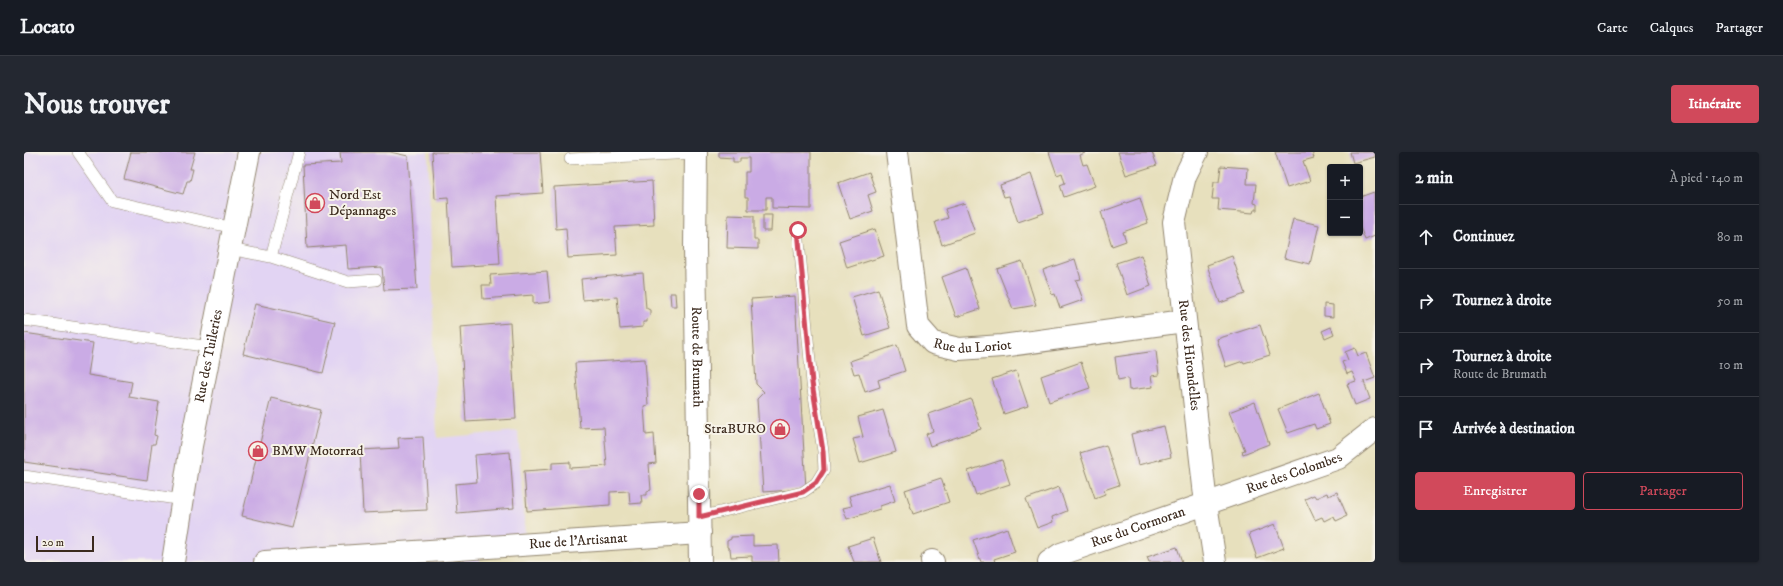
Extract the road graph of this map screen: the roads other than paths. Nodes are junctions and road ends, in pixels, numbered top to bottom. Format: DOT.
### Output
graph roads {
  1 [pos="78,152"];
  2 [pos="249,152"];
  3 [pos="299,152"];
  4 [pos="897,152"];
  5 [pos="1197,152"];
  6 [pos="696,153"];
  7 [pos="570,159"];
  8 [pos="234,228"];
  9 [pos="798,230"];
  10 [pos="230,249"];
  11 [pos="271,257"];
  12 [pos="376,280"];
  13 [pos="24,320"];
  14 [pos="1184,321"];
  15 [pos="210,347"];
  16 [pos="1375,429"];
  17 [pos="24,476"];
  18 [pos="183,500"];
  19 [pos="1206,504"];
  20 [pos="699,525"];
  21 [pos="324,560"];
  22 [pos="173,562"];
  23 [pos="265,562"];
  24 [pos="700,562"];
  25 [pos="1049,562"];
  26 [pos="1216,562"];
  1 -- 8 [label="lane"];
  2 -- 8 [label="street, Rue des Tuileries"];
  3 -- 11 [label="lane"];
  4 -- 14 [label="street, Rue du Loriot"];
  5 -- 14 [label="street, Rue des Hirondelles"];
  6 -- 7 [label="lane"];
  6 -- 20 [label="street, Route de Brumath"];
  8 -- 10 [label="street, Rue des Tuileries"];
  9 -- 20 [label="lane"];
  10 -- 11 [label="lane"];
  10 -- 15 [label="street, Rue des Tuileries"];
  11 -- 12 [label="lane"];
  13 -- 15 [label="lane"];
  14 -- 19 [label="street, Rue des Hirondelles"];
  15 -- 18 [label="street, Rue des Tuileries"];
  16 -- 19 [label="street, Rue des Colombes"];
  17 -- 18 [label="lane"];
  18 -- 22 [label="street, Rue des Tuileries"];
  19 -- 25 [label="street, Rue du Cormoran"];
  19 -- 26 [label="street, Rue des Hirondelles"];
  20 -- 21 [label="street, Rue de l'Artisanat"];
  20 -- 24 [label="street, Route de Brumath"];
  21 -- 23 [label="street, Rue de l'Artisanat"];
}
